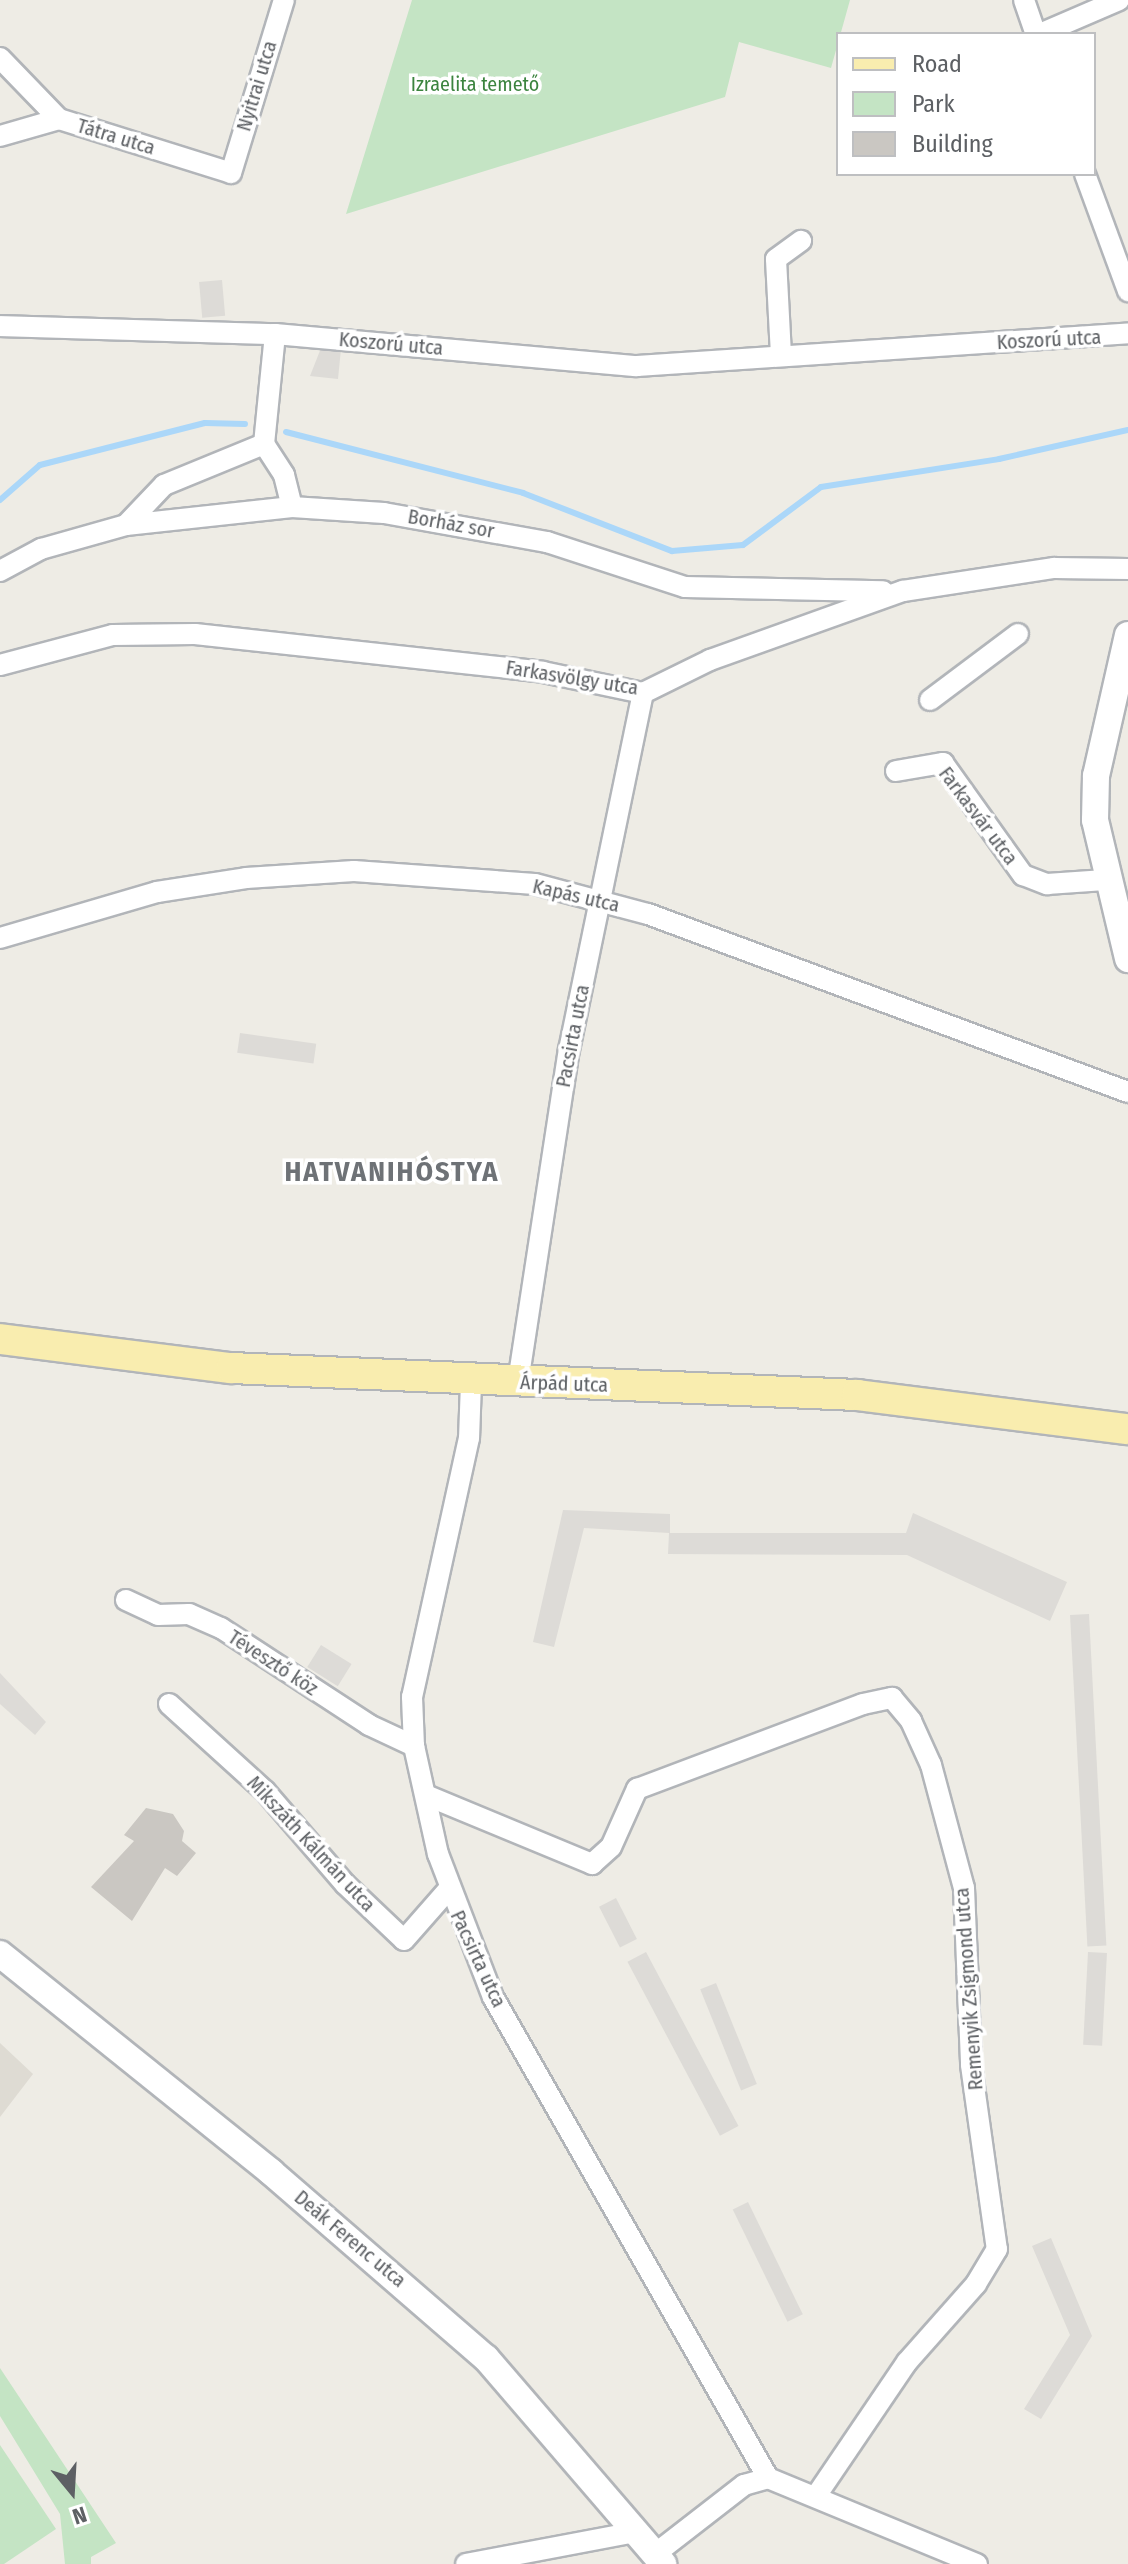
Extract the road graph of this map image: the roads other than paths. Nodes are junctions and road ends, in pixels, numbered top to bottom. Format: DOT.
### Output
graph roads {
  1 [pos="284,0"];
  2 [pos="1024,0"];
  3 [pos="1119,0"];
  4 [pos="1037,32"];
  5 [pos="1043,32"];
  6 [pos="0,58"];
  7 [pos="59,119"];
  8 [pos="0,136"];
  9 [pos="231,173"];
  10 [pos="1086,176"];
  11 [pos="801,241"];
  12 [pos="1128,291"];
  13 [pos="0,326"];
  14 [pos="275,334"];
  15 [pos="1127,337"];
  16 [pos="781,355"];
  17 [pos="264,444"];
  18 [pos="292,507"];
  19 [pos="126,525"];
  20 [pos="1128,569"];
  21 [pos="0,571"];
  22 [pos="903,591"];
  23 [pos="1018,634"];
  24 [pos="1128,635"];
  25 [pos="0,665"];
  26 [pos="643,693"];
  27 [pos="930,700"];
  28 [pos="896,771"];
  29 [pos="1105,880"];
  30 [pos="600,899"];
  31 [pos="0,938"];
  32 [pos="1128,959"];
  33 [pos="1128,1092"];
  34 [pos="0,1339"];
  35 [pos="471,1382"];
  36 [pos="518,1382"];
  37 [pos="1128,1429"];
  38 [pos="126,1600"];
  39 [pos="169,1704"];
  40 [pos="414,1746"];
  41 [pos="428,1796"];
  42 [pos="448,1890"];
  43 [pos="0,1954"];
  44 [pos="768,2478"];
  45 [pos="816,2496"];
  46 [pos="635,2532"];
  47 [pos="659,2559"];
  48 [pos="466,2564"];
  49 [pos="977,2564"];
  1 -- 9 [label="street, Nyitrai utca"];
  2 -- 4 [label="street"];
  3 -- 5 [label="street"];
  6 -- 7 [label="street"];
  7 -- 8 [label="street, Tátra utca"];
  7 -- 9 [label="street, Tátra utca"];
  10 -- 12 [label="street"];
  11 -- 16 [label="street"];
  13 -- 14 [label="street, Koszorú utca"];
  14 -- 16 [label="street, Koszorú utca"];
  14 -- 17 [label="street"];
  15 -- 16 [label="street, Koszorú utca"];
  17 -- 18 [label="street"];
  17 -- 19 [label="street"];
  18 -- 19 [label="street, Borház sor"];
  18 -- 22 [label="street, Borház sor"];
  19 -- 21 [label="street, Borház sor"];
  20 -- 22 [label="street, Farkasvölgy utca"];
  22 -- 26 [label="street, Farkasvölgy utca"];
  23 -- 27 [label="street"];
  24 -- 29 [label="street"];
  25 -- 26 [label="street, Farkasvölgy utca"];
  26 -- 30 [label="street, Pacsirta utca"];
  28 -- 29 [label="street, Farkasvár utca"];
  29 -- 32 [label="street"];
  30 -- 31 [label="street, Kapás utca"];
  30 -- 33 [label="street, Kapás utca"];
  30 -- 36 [label="street, Pacsirta utca"];
  34 -- 35 [label="main road, Árpád utca"];
  35 -- 36 [label="main road, Árpád utca"];
  35 -- 40 [label="street, Pacsirta utca"];
  36 -- 37 [label="main road, Árpád utca"];
  38 -- 40 [label="street, Tévesztő köz"];
  39 -- 42 [label="street, Mikszáth Kálmán utca"];
  40 -- 41 [label="street, Pacsirta utca"];
  41 -- 42 [label="street, Pacsirta utca"];
  41 -- 45 [label="street, Remenyik Zsigmond utca"];
  42 -- 44 [label="street, Pacsirta utca"];
  43 -- 46 [label="street, Deák Ferenc utca"];
  44 -- 45 [label="street"];
  44 -- 47 [label="street"];
  45 -- 49 [label="street"];
  46 -- 47 [label="street, Deák Ferenc utca"];
  46 -- 48 [label="street"];
}
